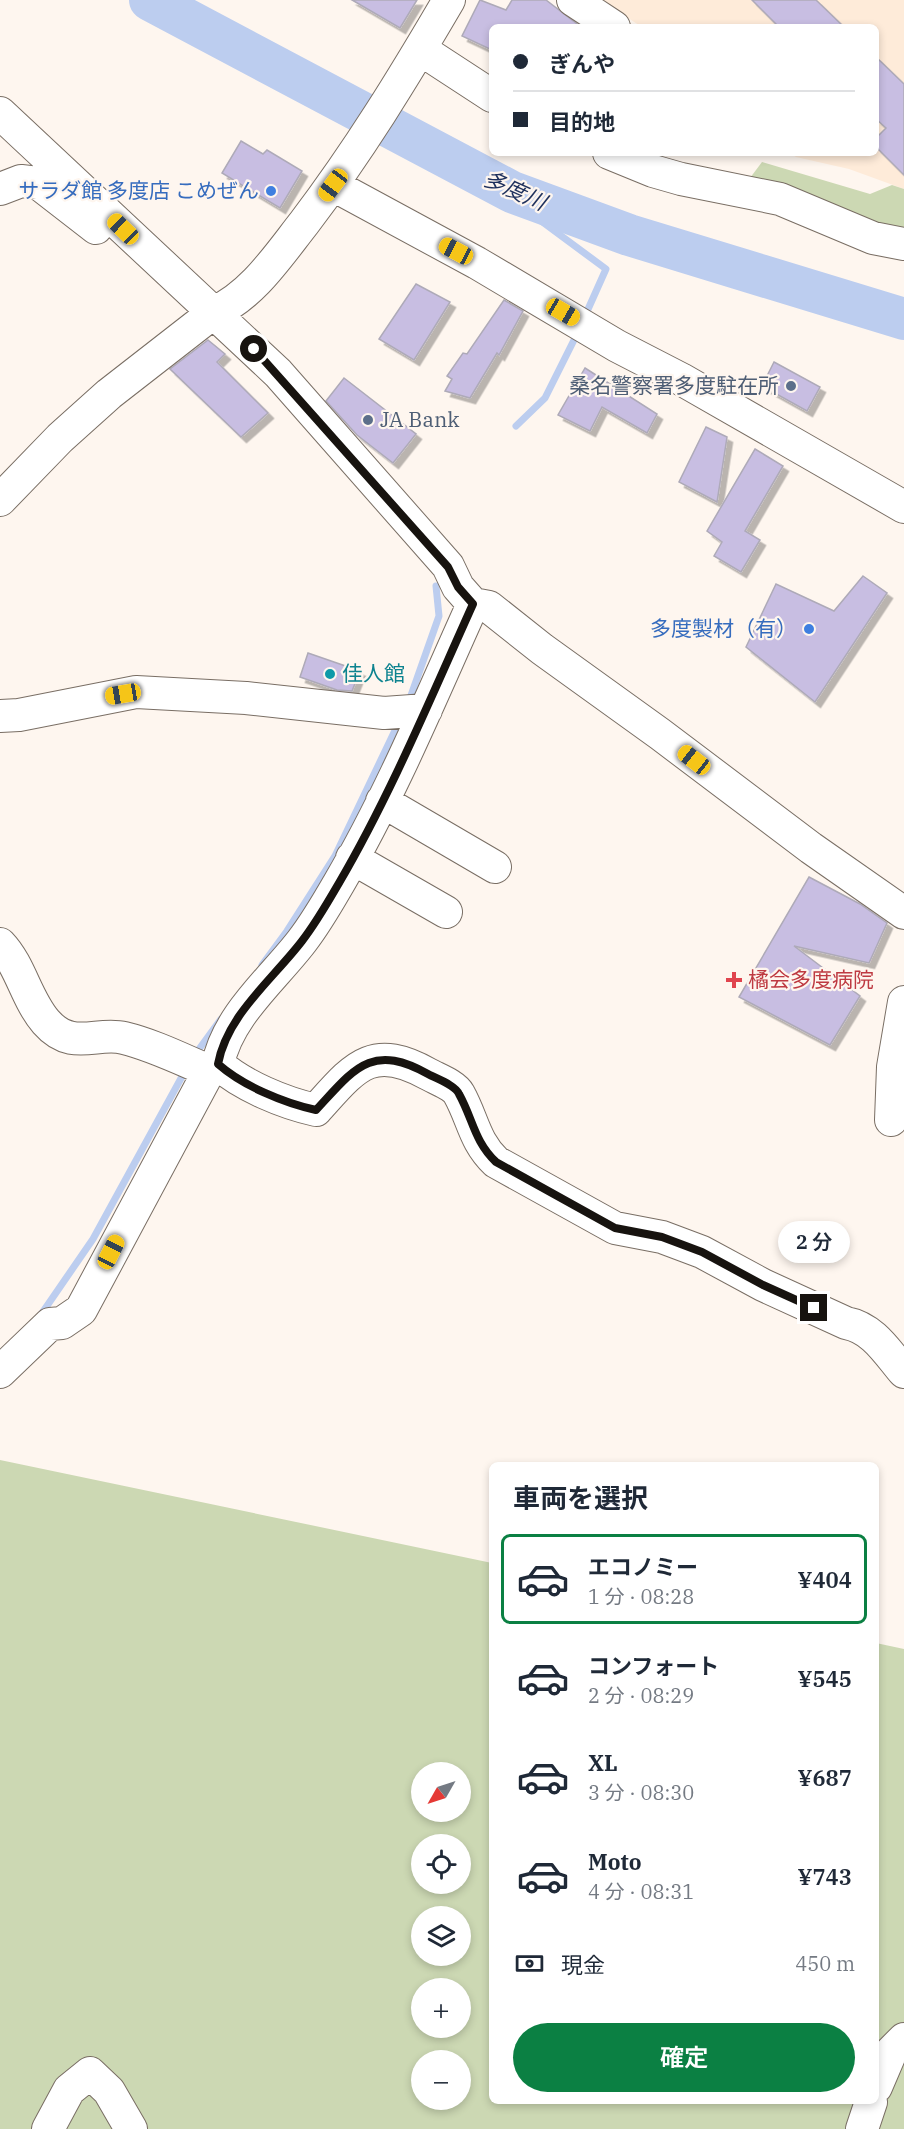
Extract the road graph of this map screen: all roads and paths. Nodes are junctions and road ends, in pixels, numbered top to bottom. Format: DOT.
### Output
graph roads {
  1 [pos="449,0"];
  2 [pos="573,0"];
  3 [pos="609,24"];
  4 [pos="418,53"];
  5 [pos="489,94"];
  6 [pos="0,113"];
  7 [pos="616,156"];
  8 [pos="339,177"];
  9 [pos="0,189"];
  10 [pos="904,244"];
  11 [pos="155,260"];
  12 [pos="213,313"];
  13 [pos="0,500"];
  14 [pos="904,507"];
  15 [pos="473,604"];
  16 [pos="426,710"];
  17 [pos="0,716"];
  18 [pos="382,801"];
  19 [pos="352,858"];
  20 [pos="495,867"];
  21 [pos="446,912"];
  22 [pos="904,913"];
  23 [pos="0,944"];
  24 [pos="904,1002"];
  25 [pos="214,1067"];
  26 [pos="891,1120"];
  27 [pos="0,1372"];
  28 [pos="904,1372"];
  29 [pos="904,2039"];
  30 [pos="879,2080"];
  31 [pos="870,2104"];
  32 [pos="48,2129"];
  33 [pos="131,2129"];
  34 [pos="862,2129"];
  1 -- 4 [label="street"];
  2 -- 3 [label="street"];
  4 -- 5 [label="street"];
  4 -- 8 [label="street"];
  6 -- 11 [label="street"];
  7 -- 10 [label="street"];
  8 -- 12 [label="street"];
  8 -- 14 [label="street"];
  9 -- 11 [label="street"];
  11 -- 12 [label="street"];
  12 -- 13 [label="street"];
  12 -- 15 [label="street"];
  15 -- 16 [label="street"];
  15 -- 22 [label="street"];
  16 -- 17 [label="street"];
  16 -- 18 [label="street"];
  18 -- 19 [label="street"];
  18 -- 20 [label="street"];
  19 -- 21 [label="street"];
  19 -- 25 [label="street"];
  23 -- 25 [label="street"];
  24 -- 26 [label="street"];
  25 -- 27 [label="street"];
  25 -- 28 [label="street"];
  29 -- 30 [label="street"];
  31 -- 34 [label="street"];
  32 -- 33 [label="street"];
}
